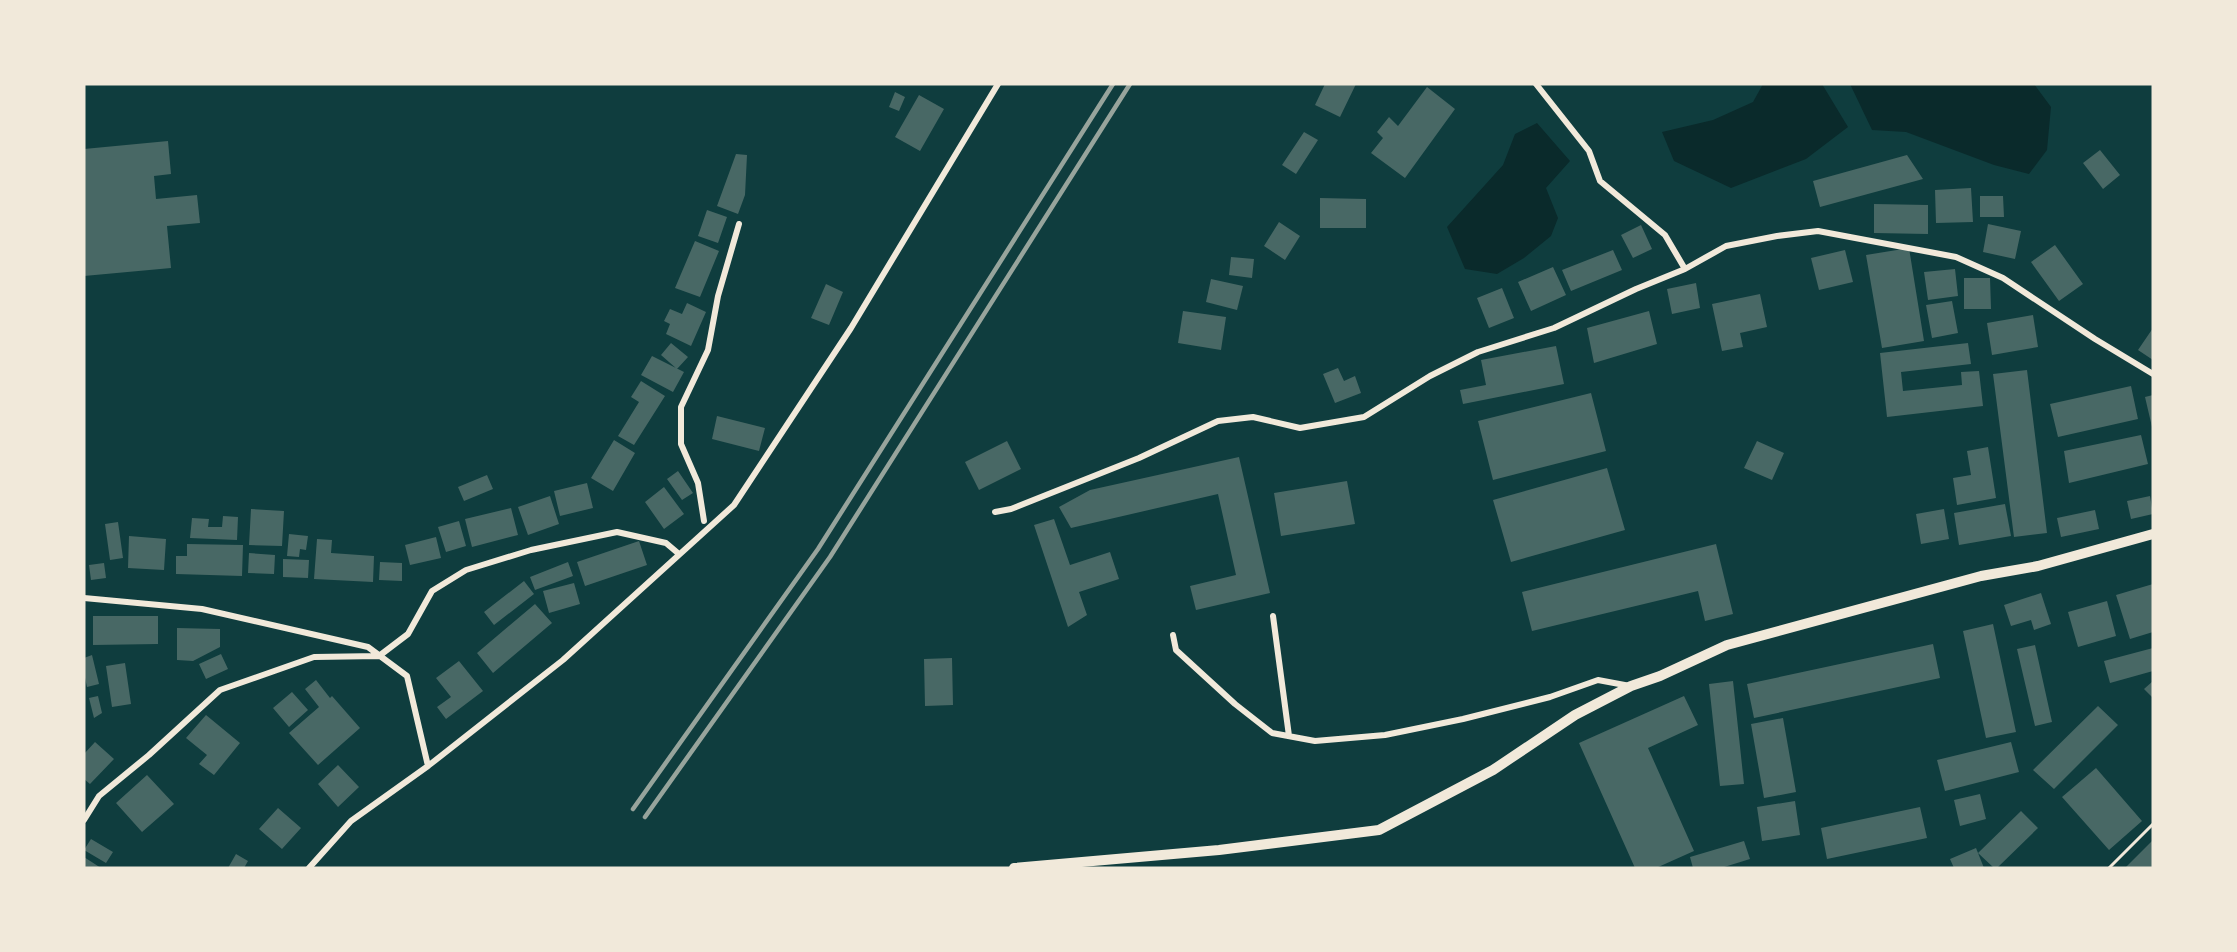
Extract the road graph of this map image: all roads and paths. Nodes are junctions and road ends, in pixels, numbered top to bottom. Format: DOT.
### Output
graph roads {
  1 [pos="998,84"];
  2 [pos="1536,84"];
  3 [pos="739,224"];
  4 [pos="1685,269"];
  5 [pos="2153,374"];
  6 [pos="995,512"];
  7 [pos="704,521"];
  8 [pos="2153,534"];
  9 [pos="679,554"];
  10 [pos="84,598"];
  11 [pos="1273,616"];
  12 [pos="1173,634"];
  13 [pos="379,656"];
  14 [pos="1631,686"];
  15 [pos="1288,736"];
  16 [pos="428,765"];
  17 [pos="84,820"];
  18 [pos="2153,824"];
  19 [pos="309,868"];
  20 [pos="1014,868"];
  21 [pos="2109,868"];
  1 -- 9 [label="street"];
  2 -- 4 [label="street"];
  3 -- 7 [label="street"];
  4 -- 5 [label="street"];
  4 -- 6 [label="street"];
  8 -- 14 [label="street"];
  9 -- 13 [label="street"];
  9 -- 16 [label="street"];
  10 -- 13 [label="street"];
  11 -- 15 [label="street"];
  12 -- 15 [label="street"];
  13 -- 16 [label="street"];
  13 -- 17 [label="street"];
  14 -- 15 [label="street"];
  14 -- 20 [label="street"];
  16 -- 19 [label="street"];
  18 -- 21 [label="path"];
}
